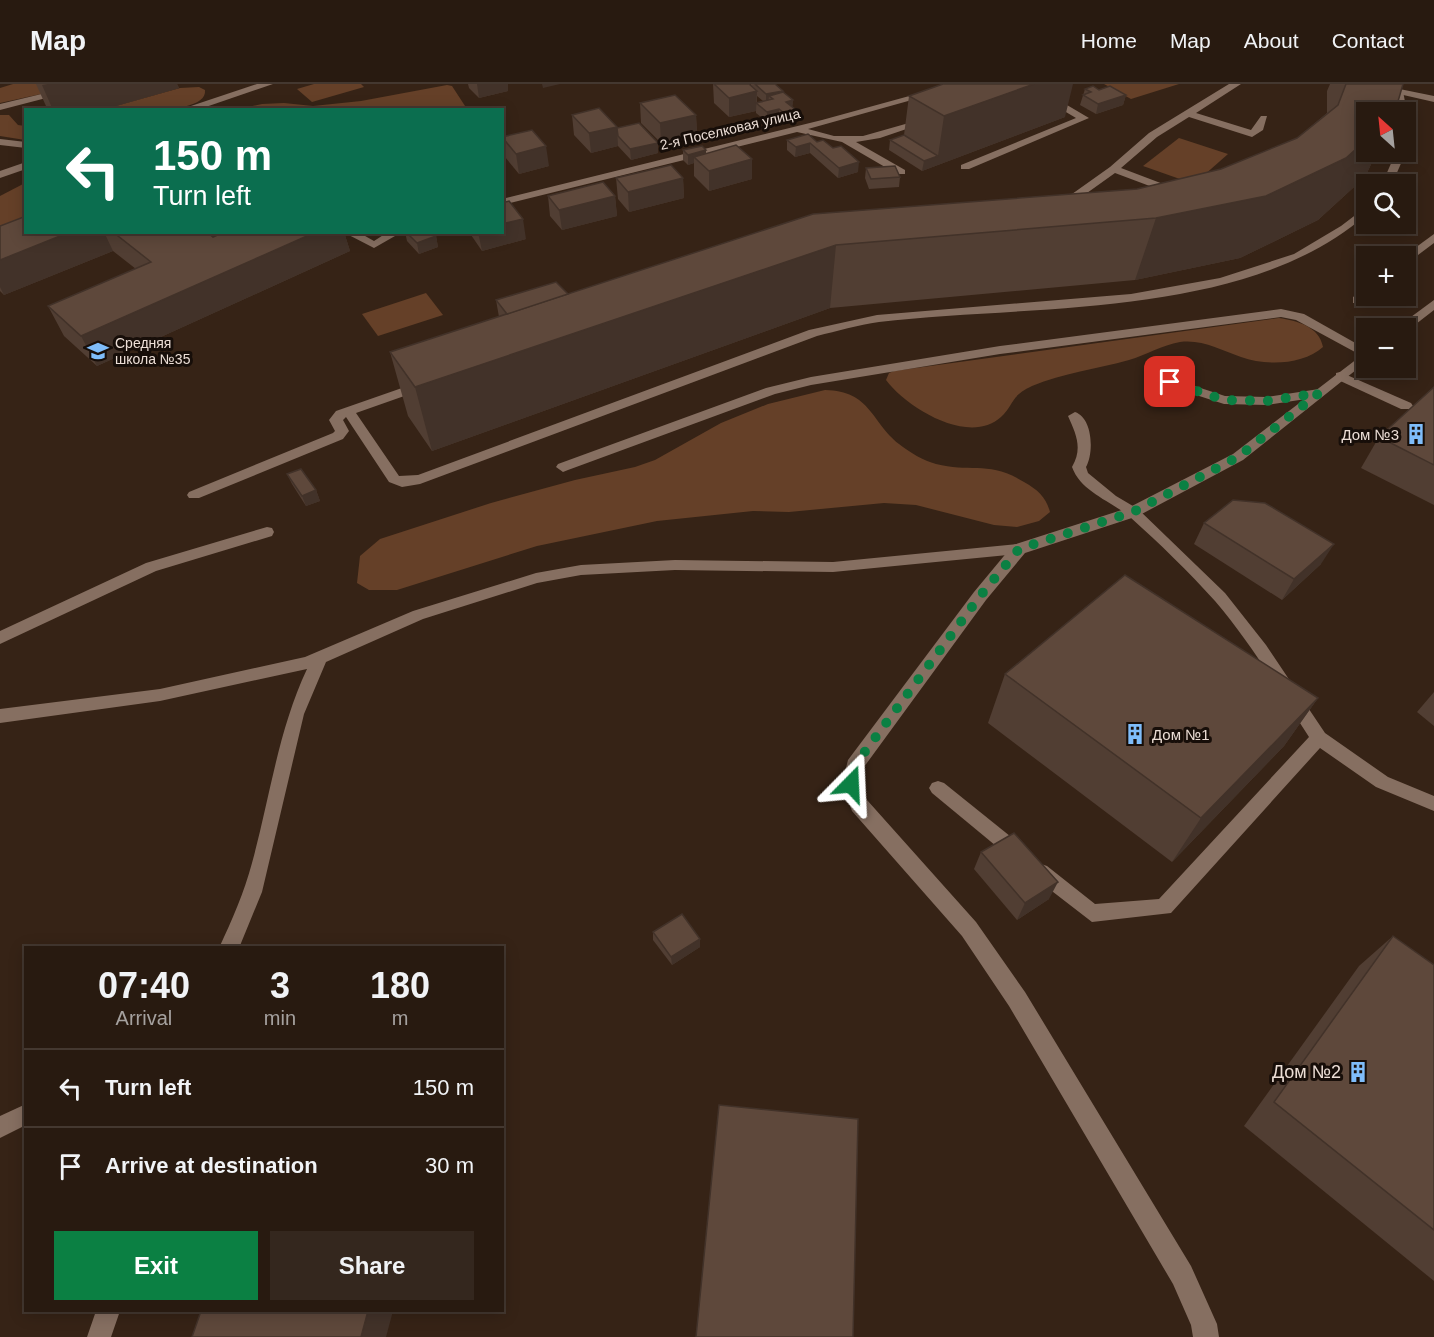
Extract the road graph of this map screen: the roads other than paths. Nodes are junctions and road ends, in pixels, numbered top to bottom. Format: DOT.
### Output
graph roads {
  1 [pos="95,84"];
  2 [pos="268,84"];
  3 [pos="964,84"];
  4 [pos="1236,84"];
  5 [pos="1360,84"];
  6 [pos="1398,91"];
  7 [pos="1039,92"];
  8 [pos="1434,99"];
  9 [pos="1400,102"];
  10 [pos="0,107"];
  11 [pos="190,108"];
  12 [pos="1187,113"];
  13 [pos="935,116"];
  14 [pos="1264,118"];
  15 [pos="798,129"];
  16 [pos="846,141"];
  17 [pos="0,142"];
  18 [pos="24,145"];
  19 [pos="24,166"];
  20 [pos="965,167"];
  21 [pos="1114,169"];
  22 [pos="901,172"];
  23 [pos="0,175"];
  24 [pos="1183,195"];
  25 [pos="504,202"];
  26 [pos="1048,212"];
  27 [pos="1356,219"];
  28 [pos="352,234"];
  29 [pos="394,234"];
  30 [pos="1434,237"];
  31 [pos="1416,252"];
  32 [pos="1434,304"];
  33 [pos="1415,318"];
  34 [pos="1356,349"];
  35 [pos="1356,363"];
  36 [pos="1340,376"];
  37 [pos="432,381"];
  38 [pos="1170,382"];
  39 [pos="1319,393"];
  40 [pos="1406,406"];
  41 [pos="348,411"];
  42 [pos="1075,416"];
  43 [pos="563,467"];
  44 [pos="194,495"];
  45 [pos="1133,512"];
  46 [pos="267,532"];
  47 [pos="1019,549"];
  48 [pos="0,638"];
  49 [pos="320,658"];
  50 [pos="0,716"];
  51 [pos="1319,738"];
  52 [pos="938,788"];
  53 [pos="1434,804"];
  54 [pos="230,946"];
  55 [pos="24,1115"];
  56 [pos="0,1126"];
  57 [pos="108,1312"];
  58 [pos="99,1337"];
  59 [pos="1206,1337"];
  1 -- 10 [label="lane"];
  2 -- 11 [label="street"];
  3 -- 15 [label="lane, 2-я Поселковая улица"];
  4 -- 12 [label="lane"];
  5 -- 6 [label="street"];
  6 -- 8 [label="street"];
  6 -- 9 [label="lane"];
  7 -- 20 [label="lane"];
  12 -- 14 [label="lane"];
  12 -- 21 [label="lane"];
  13 -- 16 [label="lane"];
  15 -- 16 [label="lane"];
  15 -- 25 [label="lane, 2-я Поселковая улица"];
  16 -- 22 [label="lane"];
  17 -- 18 [label="lane"];
  19 -- 23 [label="street"];
  21 -- 24 [label="lane"];
  21 -- 26 [label="lane"];
  27 -- 41 [label="lane"];
  28 -- 29 [label="lane"];
  30 -- 31 [label="lane"];
  32 -- 33 [label="street"];
  34 -- 43 [label="lane"];
  35 -- 36 [label="street"];
  36 -- 39 [label="street"];
  36 -- 40 [label="lane"];
  37 -- 41 [label="lane"];
  38 -- 39 [label="lane"];
  39 -- 45 [label="street"];
  41 -- 44 [label="lane"];
  42 -- 45 [label="lane"];
  45 -- 47 [label="street"];
  45 -- 51 [label="lane"];
  46 -- 48 [label="lane"];
  47 -- 49 [label="lane"];
  47 -- 59 [label="street"];
  49 -- 50 [label="lane"];
  49 -- 54 [label="lane"];
  51 -- 52 [label="lane"];
  51 -- 53 [label="lane"];
  55 -- 56 [label="lane"];
  57 -- 58 [label="lane"];
}
